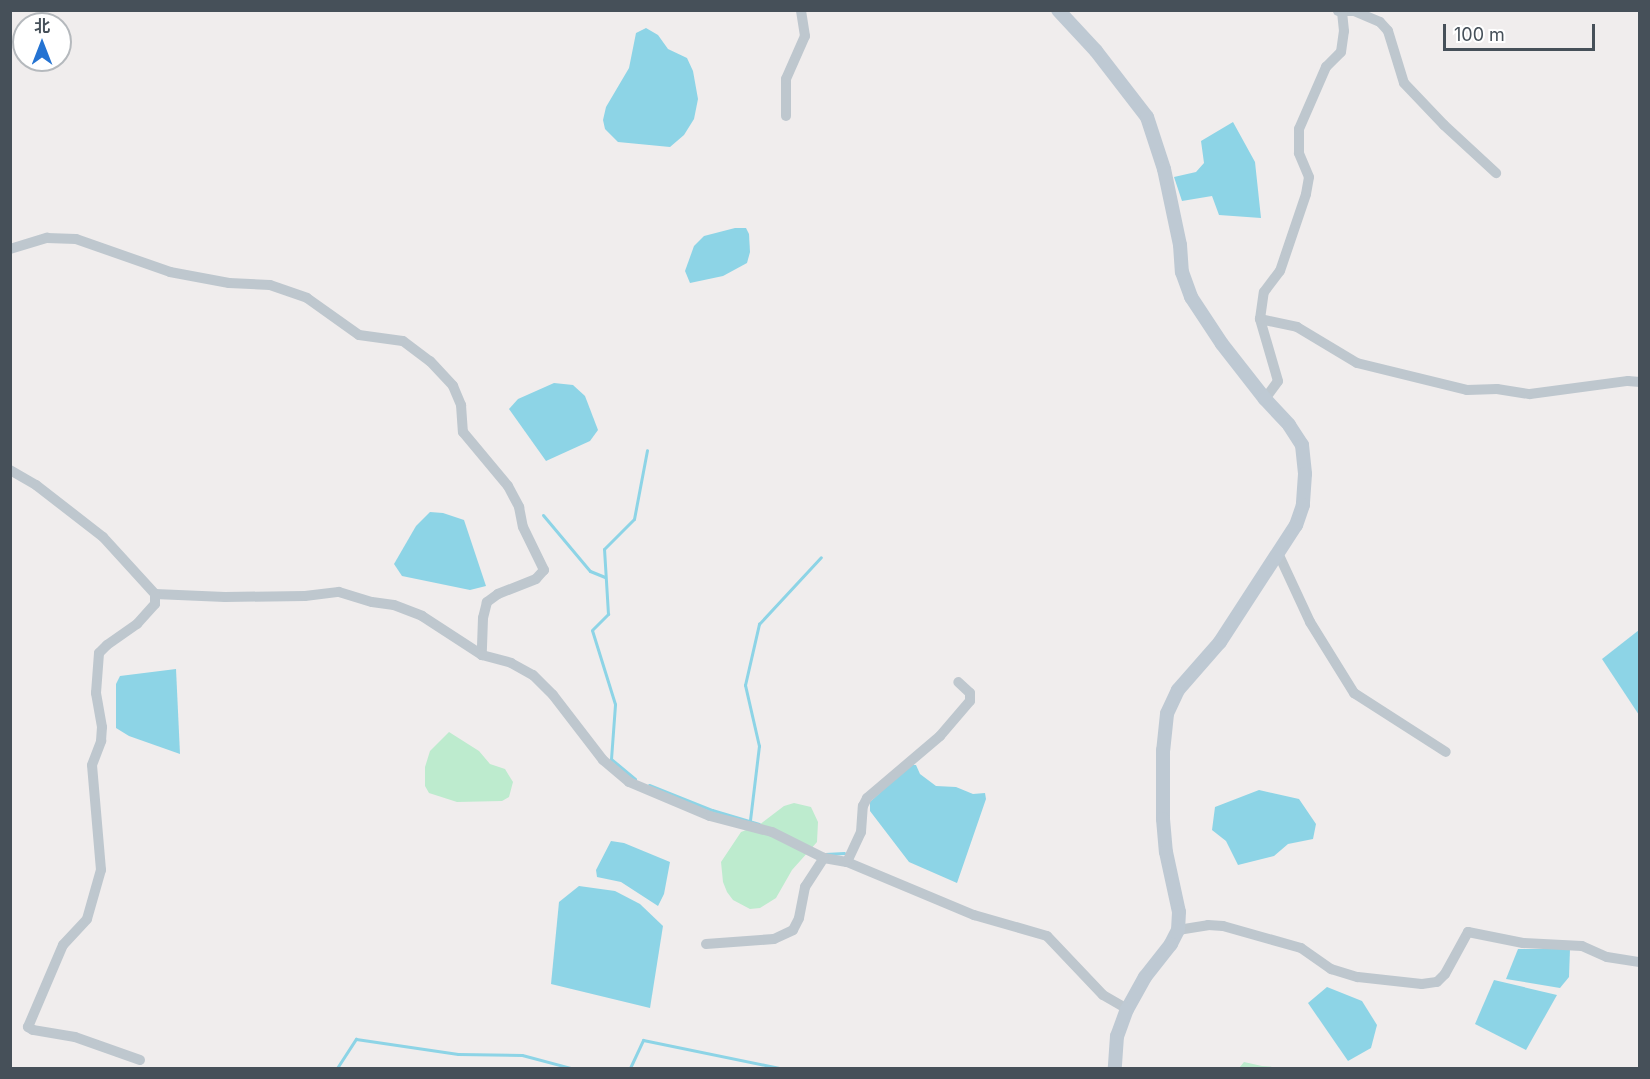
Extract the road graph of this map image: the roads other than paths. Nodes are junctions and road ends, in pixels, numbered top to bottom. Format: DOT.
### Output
graph roads {
  1 [pos="801,10"];
  2 [pos="1058,10"];
  3 [pos="1340,12"];
  4 [pos="786,116"];
  5 [pos="1496,173"];
  6 [pos="10,249"];
  7 [pos="1260,320"];
  8 [pos="1640,382"];
  9 [pos="1265,399"];
  10 [pos="10,470"];
  11 [pos="1278,553"];
  12 [pos="155,594"];
  13 [pos="482,655"];
  14 [pos="958,682"];
  15 [pos="1446,752"];
  16 [pos="824,858"];
  17 [pos="847,862"];
  18 [pos="1178,930"];
  19 [pos="706,944"];
  20 [pos="1640,962"];
  21 [pos="1127,1009"];
  22 [pos="140,1060"];
  23 [pos="1114,1068"];
  1 -- 4 [label="street"];
  2 -- 9 [label="street"];
  3 -- 5 [label="street"];
  3 -- 7 [label="street"];
  6 -- 13 [label="street"];
  7 -- 8 [label="street"];
  7 -- 9 [label="street"];
  9 -- 11 [label="street"];
  10 -- 12 [label="street"];
  11 -- 15 [label="street"];
  11 -- 18 [label="street"];
  12 -- 13 [label="street"];
  12 -- 22 [label="street"];
  13 -- 16 [label="street"];
  14 -- 17 [label="street"];
  16 -- 17 [label="street"];
  16 -- 19 [label="street"];
  17 -- 21 [label="street"];
  18 -- 20 [label="street"];
  18 -- 21 [label="street"];
  21 -- 23 [label="street"];
}
